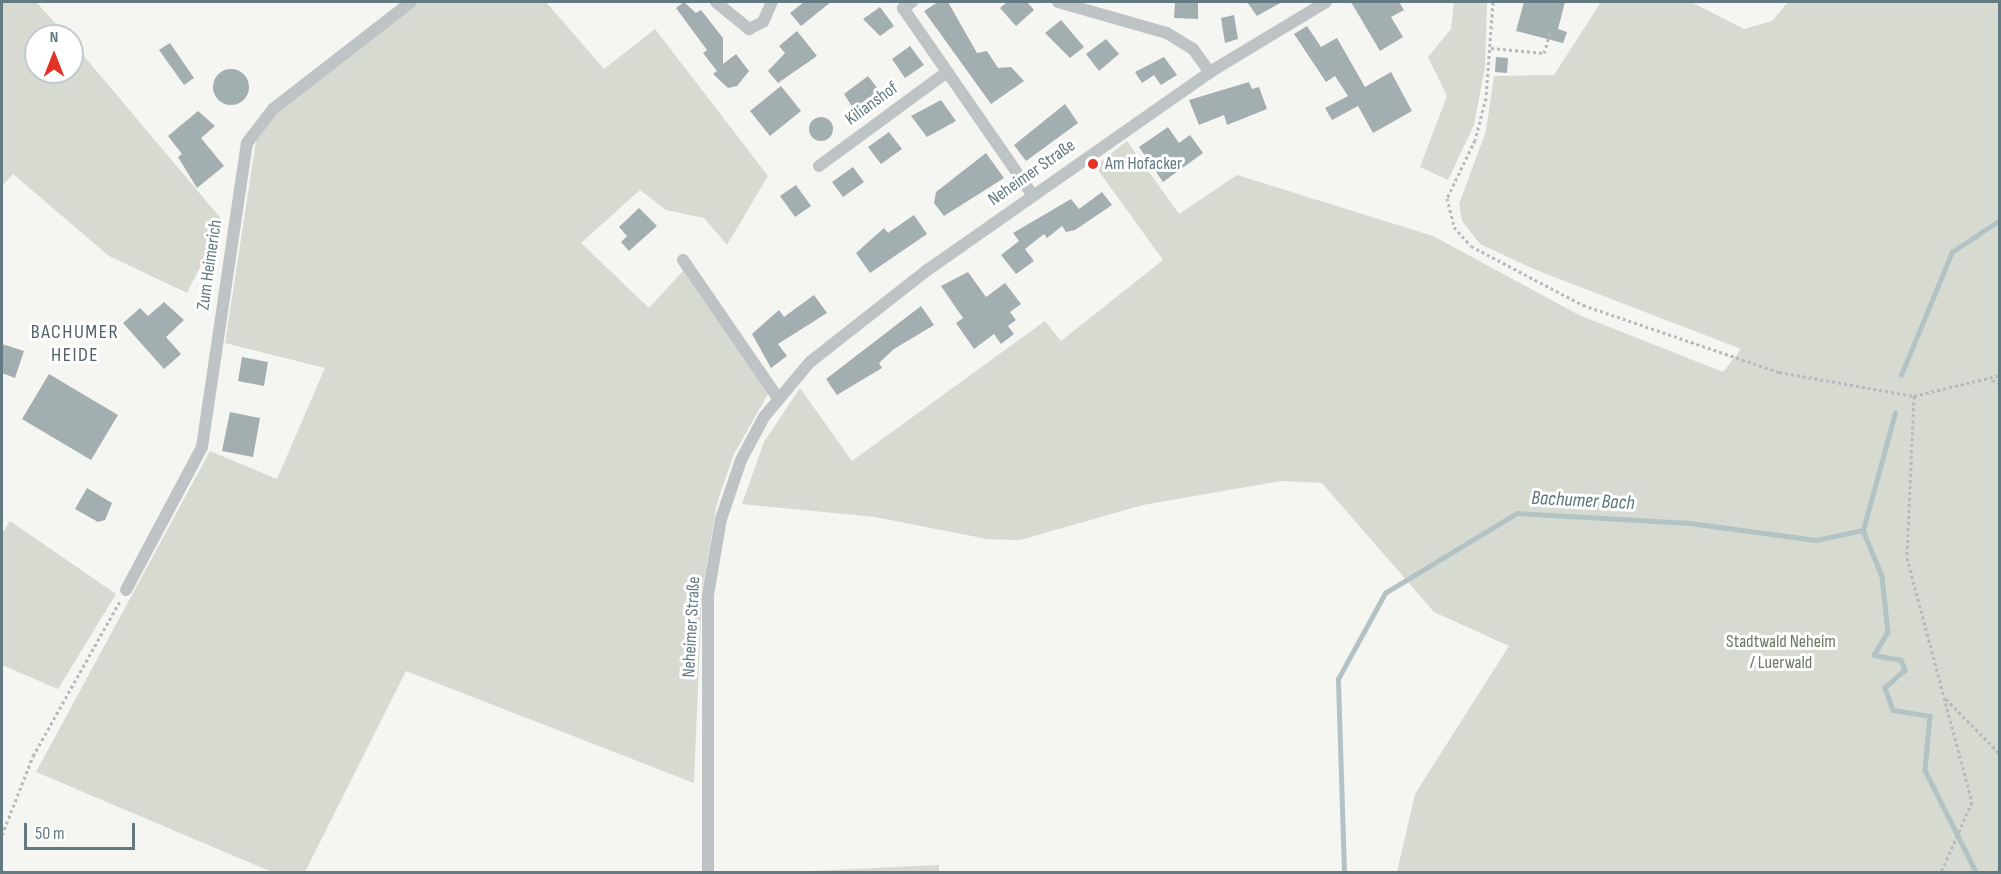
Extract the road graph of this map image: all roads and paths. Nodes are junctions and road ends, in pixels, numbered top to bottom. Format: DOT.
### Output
graph roads {
  1 [pos="411,2"];
  2 [pos="716,2"];
  3 [pos="772,2"];
  4 [pos="912,2"];
  5 [pos="1058,2"];
  6 [pos="1326,2"];
  7 [pos="1493,2"];
  8 [pos="1550,33"];
  9 [pos="1491,48"];
  10 [pos="947,72"];
  11 [pos="1210,72"];
  12 [pos="819,166"];
  13 [pos="1032,194"];
  14 [pos="683,260"];
  15 [pos="2000,375"];
  16 [pos="1992,380"];
  17 [pos="2000,384"];
  18 [pos="1914,396"];
  19 [pos="778,398"];
  20 [pos="126,590"];
  21 [pos="1945,698"];
  22 [pos="2000,754"];
  23 [pos="2,835"];
  24 [pos="708,873"];
  25 [pos="1941,873"];
  1 -- 20 [label="street, Zum Heimerich"];
  2 -- 3 [label="street"];
  4 -- 10 [label="street"];
  5 -- 11 [label="street"];
  6 -- 11 [label="street, Neheimer Straße"];
  7 -- 9 [label="path"];
  8 -- 9 [label="path"];
  9 -- 18 [label="path"];
  10 -- 12 [label="street, Kilianshof"];
  10 -- 13 [label="street"];
  11 -- 13 [label="street, Neheimer Straße"];
  13 -- 19 [label="street, Neheimer Straße"];
  14 -- 19 [label="street"];
  15 -- 16 [label="path"];
  16 -- 17 [label="path"];
  16 -- 18 [label="path"];
  18 -- 21 [label="path"];
  19 -- 24 [label="street, Neheimer Straße"];
  20 -- 23 [label="path"];
  21 -- 22 [label="path"];
  21 -- 25 [label="path"];
}
